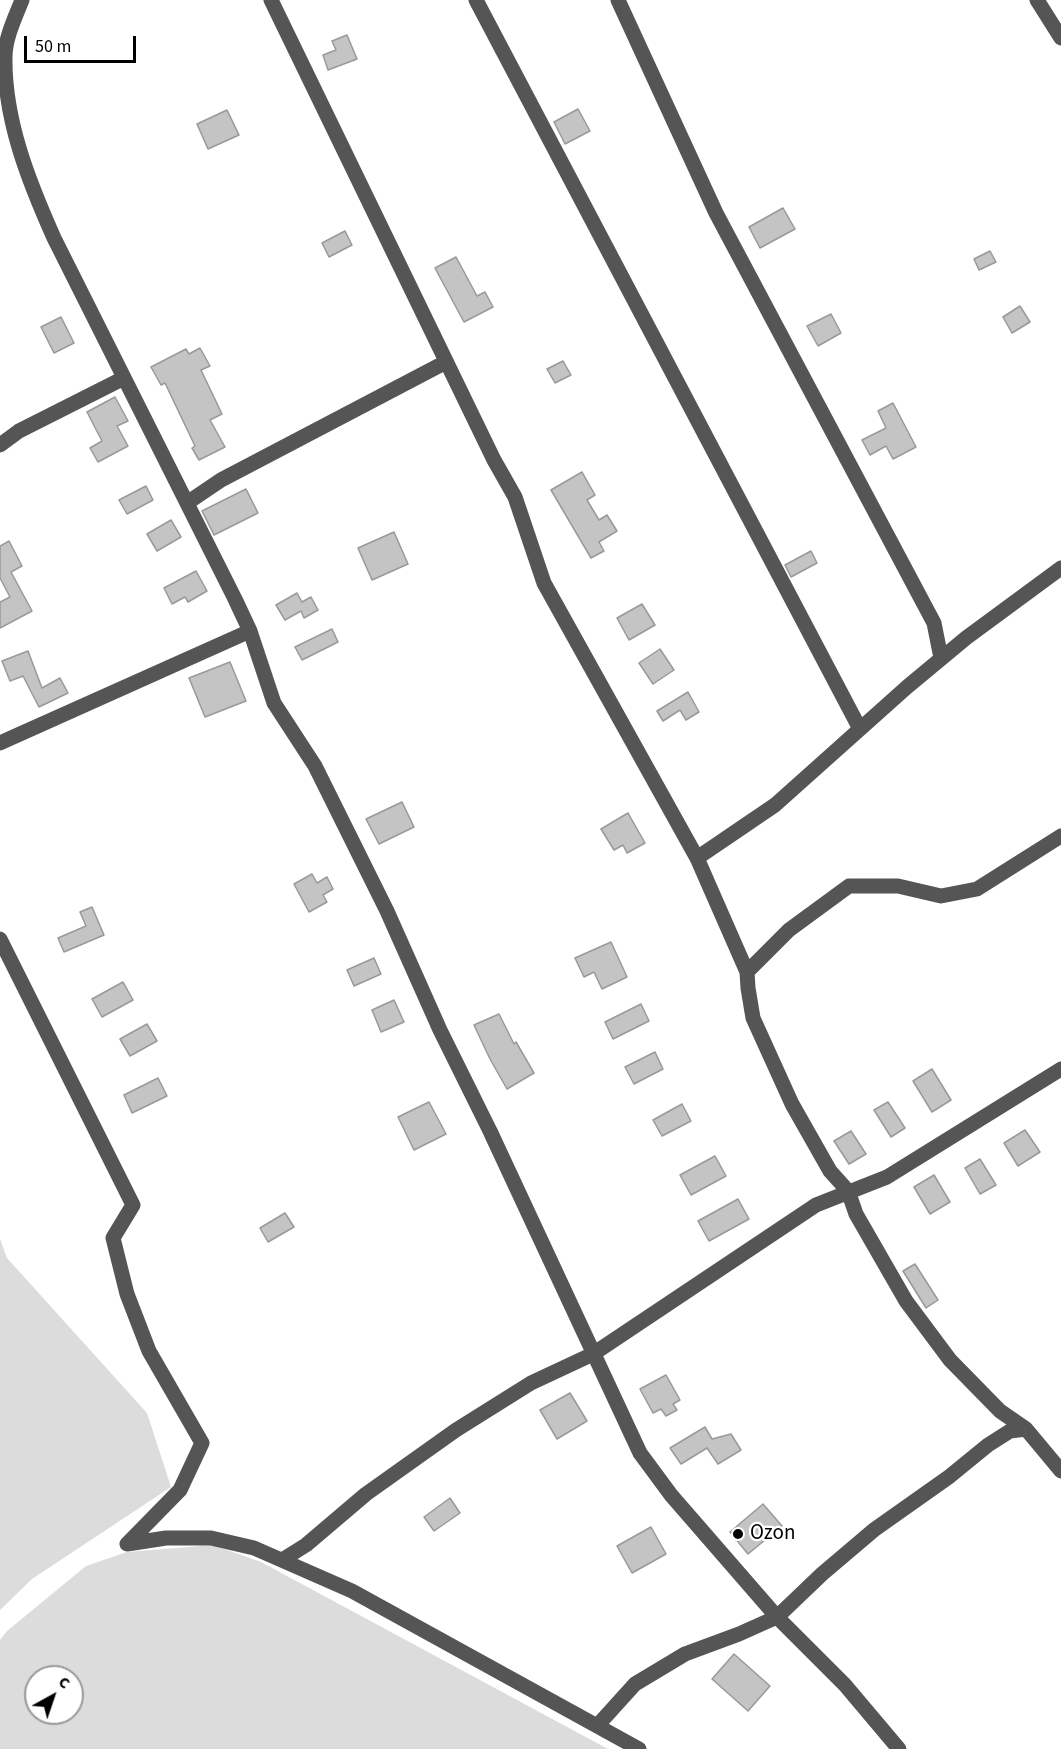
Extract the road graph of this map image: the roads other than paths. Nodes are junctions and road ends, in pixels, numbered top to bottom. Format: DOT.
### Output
graph roads {
  1 [pos="22,0"];
  2 [pos="271,0"];
  3 [pos="476,0"];
  4 [pos="618,0"];
  5 [pos="1038,0"];
  6 [pos="1061,38"];
  7 [pos="446,362"];
  8 [pos="124,378"];
  9 [pos="0,445"];
  10 [pos="187,503"];
  11 [pos="1061,568"];
  12 [pos="249,631"];
  13 [pos="941,658"];
  14 [pos="860,729"];
  15 [pos="0,743"];
  16 [pos="1061,836"];
  17 [pos="698,858"];
  18 [pos="0,939"];
  19 [pos="747,972"];
  20 [pos="1061,1069"];
  21 [pos="848,1191"];
  22 [pos="593,1354"];
  23 [pos="1026,1429"];
  24 [pos="1061,1471"];
  25 [pos="282,1560"];
  26 [pos="777,1617"];
  27 [pos="597,1726"];
  28 [pos="639,1749"];
  29 [pos="899,1749"];
  1 -- 8 [label="street"];
  2 -- 7 [label="street"];
  3 -- 14 [label="street"];
  4 -- 13 [label="street"];
  5 -- 6 [label="street"];
  7 -- 10 [label="street"];
  7 -- 17 [label="street"];
  8 -- 9 [label="street"];
  8 -- 10 [label="street"];
  10 -- 12 [label="street"];
  11 -- 13 [label="street"];
  12 -- 15 [label="street"];
  12 -- 22 [label="street"];
  13 -- 14 [label="street"];
  14 -- 17 [label="street"];
  16 -- 19 [label="street"];
  17 -- 19 [label="street"];
  18 -- 25 [label="street"];
  19 -- 21 [label="street"];
  20 -- 21 [label="street"];
  21 -- 22 [label="street"];
  21 -- 23 [label="street"];
  22 -- 25 [label="street"];
  22 -- 26 [label="street"];
  23 -- 24 [label="street"];
  23 -- 26 [label="street"];
  25 -- 27 [label="street"];
  26 -- 27 [label="street"];
  26 -- 29 [label="street"];
  27 -- 28 [label="street"];
}
